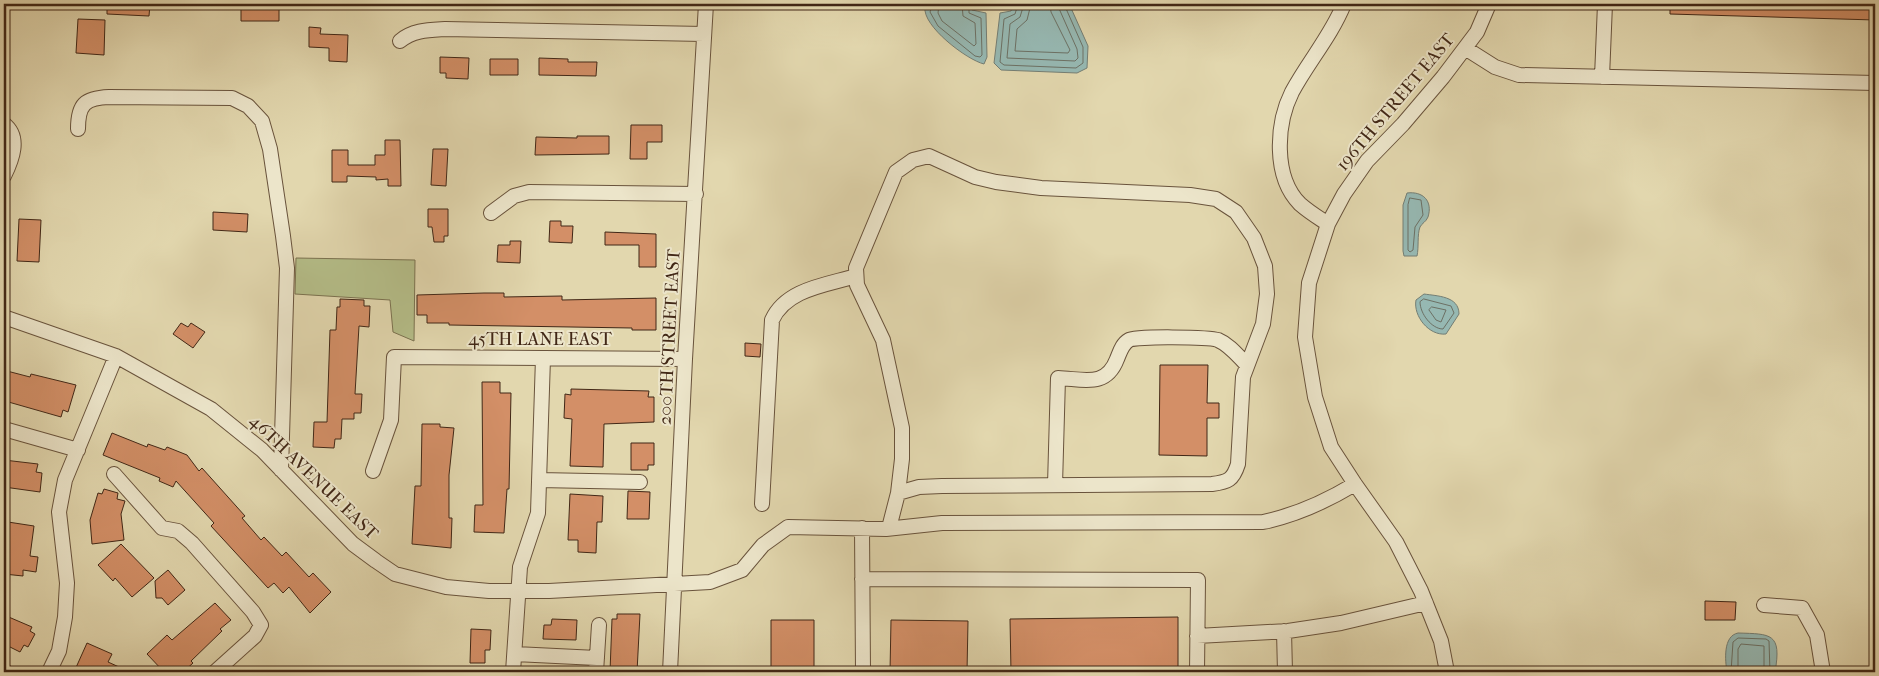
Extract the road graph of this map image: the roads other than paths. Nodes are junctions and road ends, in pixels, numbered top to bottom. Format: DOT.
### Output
graph roads {
  1 [pos="706,4"];
  2 [pos="1344,4"];
  3 [pos="1489,4"];
  4 [pos="1605,4"];
  5 [pos="704,34"];
  6 [pos="400,41"];
  7 [pos="1465,48"];
  8 [pos="1602,77"];
  9 [pos="1875,82"];
  10 [pos="4,124"];
  11 [pos="78,129"];
  12 [pos="4,176"];
  13 [pos="696,194"];
  14 [pos="491,212"];
  15 [pos="1328,224"];
  16 [pos="856,276"];
  17 [pos="4,317"];
  18 [pos="116,356"];
  19 [pos="543,358"];
  20 [pos="685,359"];
  21 [pos="1247,365"];
  22 [pos="4,429"];
  23 [pos="78,450"];
  24 [pos="282,470"];
  25 [pos="374,471"];
  26 [pos="114,474"];
  27 [pos="539,480"];
  28 [pos="640,482"];
  29 [pos="1355,484"];
  30 [pos="1055,485"];
  31 [pos="898,492"];
  32 [pos="762,504"];
  33 [pos="862,528"];
  34 [pos="889,528"];
  35 [pos="862,579"];
  36 [pos="676,584"];
  37 [pos="519,591"];
  38 [pos="1426,603"];
  39 [pos="1764,605"];
  40 [pos="599,625"];
  41 [pos="1284,631"];
  42 [pos="1197,636"];
  43 [pos="515,654"];
  44 [pos="597,658"];
  45 [pos="49,672"];
  46 [pos="215,672"];
  47 [pos="513,672"];
  48 [pos="596,672"];
  49 [pos="670,672"];
  50 [pos="863,672"];
  51 [pos="1197,672"];
  52 [pos="1285,672"];
  53 [pos="1447,672"];
  54 [pos="1823,672"];
  1 -- 5 [label="street, 200TH STREET EAST"];
  2 -- 15 [label="street"];
  3 -- 7 [label="street, 196TH STREET EAST"];
  4 -- 8 [label="street"];
  5 -- 6 [label="street"];
  5 -- 13 [label="street, 200TH STREET EAST"];
  7 -- 8 [label="street"];
  7 -- 15 [label="street, 196TH STREET EAST"];
  8 -- 9 [label="street"];
  10 -- 12 [label="street"];
  11 -- 24 [label="street"];
  13 -- 14 [label="street"];
  13 -- 20 [label="street, 200TH STREET EAST"];
  15 -- 29 [label="street, 196TH STREET EAST"];
  16 -- 21 [label="street"];
  16 -- 31 [label="street"];
  16 -- 32 [label="street"];
  17 -- 18 [label="street, 46TH AVENUE EAST"];
  18 -- 23 [label="street"];
  18 -- 24 [label="street, 46TH AVENUE EAST"];
  19 -- 20 [label="street, 45TH LANE EAST"];
  19 -- 25 [label="street, 45TH LANE EAST"];
  19 -- 27 [label="street"];
  20 -- 36 [label="street, 200TH STREET EAST"];
  21 -- 30 [label="street"];
  21 -- 30 [label="street"];
  22 -- 23 [label="street"];
  23 -- 45 [label="street"];
  24 -- 37 [label="street, 46TH AVENUE EAST"];
  26 -- 46 [label="street"];
  27 -- 28 [label="street"];
  27 -- 37 [label="street"];
  29 -- 34 [label="street, 46TH AVENUE EAST"];
  29 -- 38 [label="street, 196TH STREET EAST"];
  30 -- 31 [label="street"];
  31 -- 34 [label="street"];
  33 -- 34 [label="street, 46TH AVENUE EAST"];
  33 -- 35 [label="street"];
  33 -- 36 [label="street, 46TH AVENUE EAST"];
  35 -- 42 [label="street"];
  35 -- 50 [label="street"];
  36 -- 37 [label="street, 46TH AVENUE EAST"];
  36 -- 49 [label="street, 200TH STREET EAST"];
  37 -- 43 [label="street"];
  38 -- 41 [label="street"];
  38 -- 53 [label="street, 196TH STREET EAST"];
  39 -- 54 [label="street"];
  40 -- 44 [label="street"];
  41 -- 42 [label="street"];
  41 -- 52 [label="street"];
  42 -- 51 [label="street"];
  43 -- 44 [label="street"];
  43 -- 47 [label="street"];
  44 -- 48 [label="street"];
}
